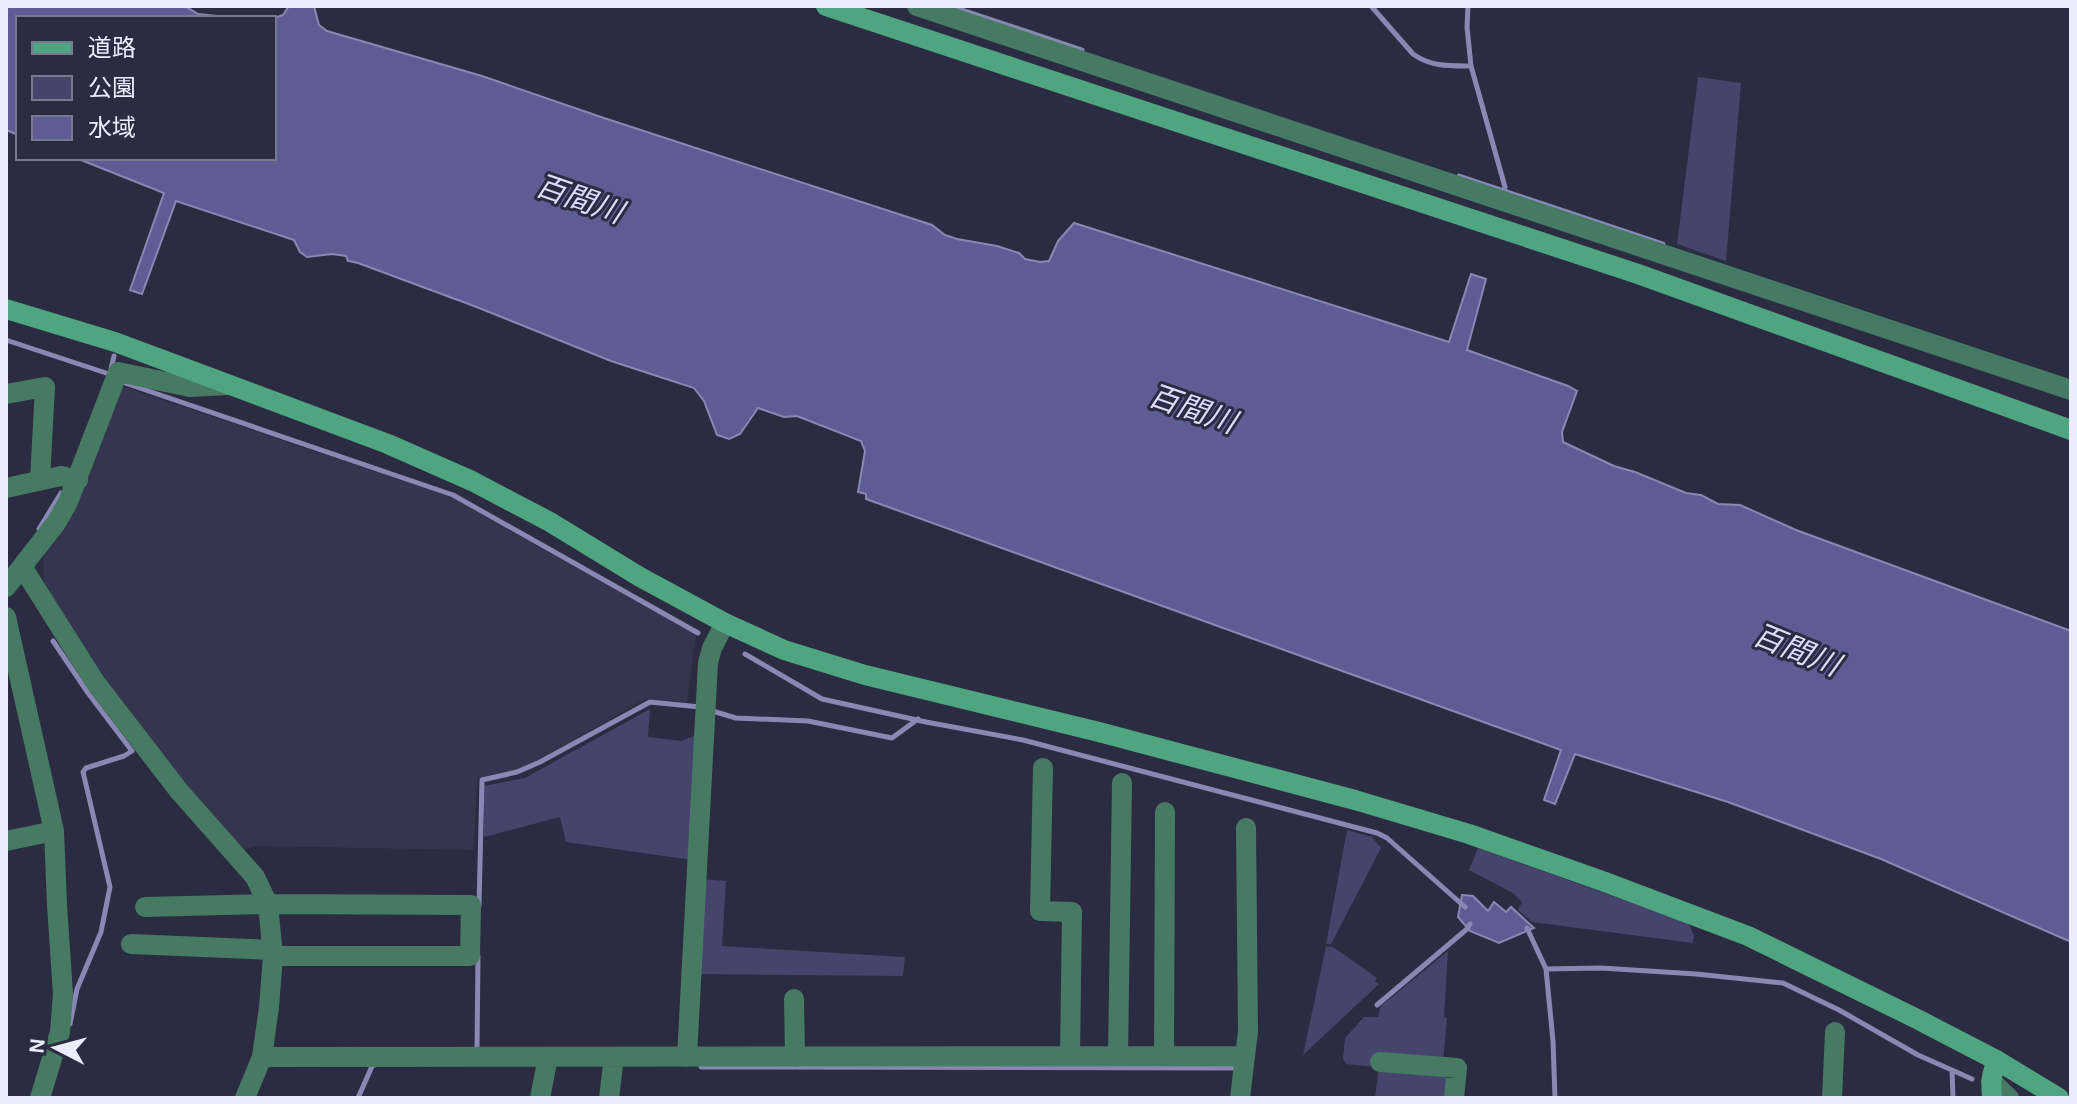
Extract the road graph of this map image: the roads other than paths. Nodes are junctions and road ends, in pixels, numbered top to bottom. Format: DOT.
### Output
graph roads {
  1 [pos="826,6"];
  2 [pos="917,6"];
  3 [pos="6,309"];
  4 [pos="228,385"];
  5 [pos="2071,390"];
  6 [pos="6,394"];
  7 [pos="2071,430"];
  8 [pos="72,478"];
  9 [pos="40,480"];
  10 [pos="6,488"];
  11 [pos="23,568"];
  12 [pos="6,587"];
  13 [pos="6,617"];
  14 [pos="725,623"];
  15 [pos="1043,768"];
  16 [pos="1122,783"];
  17 [pos="1165,812"];
  18 [pos="1246,828"];
  19 [pos="54,831"];
  20 [pos="6,841"];
  21 [pos="268,904"];
  22 [pos="145,907"];
  23 [pos="131,944"];
  24 [pos="273,953"];
  25 [pos="794,999"];
  26 [pos="1835,1032"];
  27 [pos="1070,1056"];
  28 [pos="1118,1056"];
  29 [pos="1164,1056"];
  30 [pos="1245,1056"];
  31 [pos="262,1057"];
  32 [pos="687,1057"];
  33 [pos="795,1057"];
  34 [pos="1998,1061"];
  35 [pos="1380,1062"];
  36 [pos="547,1063"];
  37 [pos="614,1064"];
  38 [pos="1991,1090"];
  39 [pos="40,1098"];
  40 [pos="245,1098"];
  41 [pos="540,1098"];
  42 [pos="609,1098"];
  43 [pos="1240,1098"];
  44 [pos="1454,1098"];
  45 [pos="1832,1098"];
  46 [pos="2009,1098"];
  47 [pos="2059,1098"];
  1 -- 7 [label="street"];
  2 -- 5 [label="street"];
  3 -- 4 [label="street"];
  4 -- 8 [label="street"];
  4 -- 14 [label="street"];
  6 -- 9 [label="street"];
  8 -- 9 [label="street"];
  8 -- 11 [label="street"];
  9 -- 10 [label="street"];
  11 -- 12 [label="street"];
  11 -- 21 [label="street"];
  13 -- 19 [label="street"];
  14 -- 32 [label="street"];
  14 -- 34 [label="street"];
  15 -- 27 [label="street"];
  16 -- 28 [label="street"];
  17 -- 29 [label="street"];
  18 -- 30 [label="street"];
  19 -- 20 [label="street"];
  19 -- 39 [label="street"];
  21 -- 22 [label="street"];
  21 -- 24 [label="street"];
  21 -- 24 [label="street"];
  23 -- 24 [label="street"];
  24 -- 31 [label="street"];
  25 -- 33 [label="street"];
  26 -- 45 [label="street"];
  27 -- 28 [label="street"];
  27 -- 33 [label="street"];
  28 -- 29 [label="street"];
  29 -- 30 [label="street"];
  30 -- 43 [label="street"];
  31 -- 36 [label="street"];
  31 -- 40 [label="street"];
  32 -- 33 [label="street"];
  32 -- 37 [label="street"];
  34 -- 38 [label="street"];
  34 -- 47 [label="street"];
  35 -- 44 [label="street"];
  36 -- 37 [label="street"];
  36 -- 41 [label="street"];
  37 -- 42 [label="street"];
  38 -- 46 [label="street"];
}
